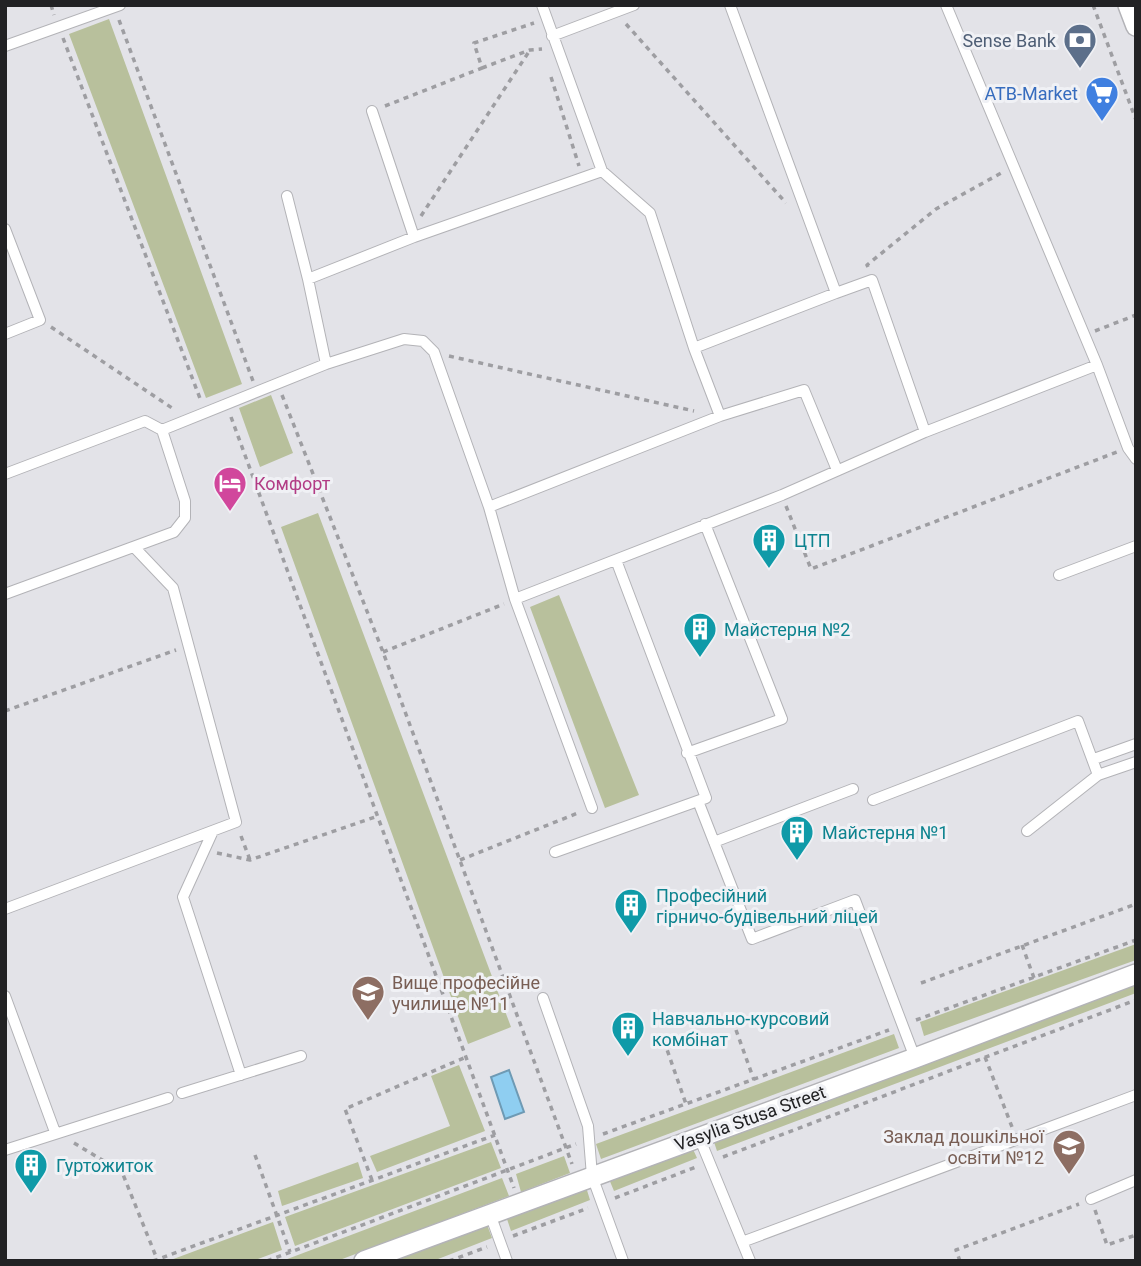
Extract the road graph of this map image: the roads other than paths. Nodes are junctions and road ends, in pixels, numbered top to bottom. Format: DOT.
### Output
graph roads {
  1 [pos="542,5"];
  2 [pos="634,5"];
  3 [pos="730,5"];
  4 [pos="946,5"];
  5 [pos="1128,5"];
  6 [pos="117,6"];
  7 [pos="1136,26"];
  8 [pos="552,36"];
  9 [pos="5,46"];
  10 [pos="372,111"];
  11 [pos="602,171"];
  12 [pos="287,196"];
  13 [pos="5,229"];
  14 [pos="413,234"];
  15 [pos="308,279"];
  16 [pos="836,293"];
  17 [pos="5,334"];
  18 [pos="694,348"];
  19 [pos="326,364"];
  20 [pos="1097,365"];
  21 [pos="720,416"];
  22 [pos="162,430"];
  23 [pos="925,432"];
  24 [pos="1136,459"];
  25 [pos="837,470"];
  26 [pos="5,474"];
  27 [pos="489,507"];
  28 [pos="705,524"];
  29 [pos="1136,546"];
  30 [pos="134,547"];
  31 [pos="616,560"];
  32 [pos="1059,575"];
  33 [pos="5,594"];
  34 [pos="515,599"];
  35 [pos="1136,744"];
  36 [pos="687,753"];
  37 [pos="1094,760"];
  38 [pos="1136,762"];
  39 [pos="1098,775"];
  40 [pos="853,789"];
  41 [pos="873,800"];
  42 [pos="698,802"];
  43 [pos="592,808"];
  44 [pos="212,831"];
  45 [pos="1027,831"];
  46 [pos="714,842"];
  47 [pos="555,852"];
  48 [pos="5,909"];
  49 [pos="1136,974"];
  50 [pos="5,996"];
  51 [pos="543,998"];
  52 [pos="300,1056"];
  53 [pos="915,1058"];
  54 [pos="241,1075"];
  55 [pos="182,1094"];
  56 [pos="1136,1095"];
  57 [pos="168,1098"];
  58 [pos="55,1132"];
  59 [pos="699,1137"];
  60 [pos="5,1150"];
  61 [pos="586,1179"];
  62 [pos="1136,1180"];
  63 [pos="1091,1199"];
  64 [pos="490,1214"];
  65 [pos="742,1242"];
  66 [pos="364,1261"];
  67 [pos="508,1261"];
  68 [pos="623,1261"];
  69 [pos="750,1261"];
  1 -- 8 [label="lane"];
  2 -- 8 [label="lane"];
  3 -- 16 [label="lane"];
  4 -- 20 [label="lane"];
  5 -- 7 [label="street"];
  6 -- 9 [label="lane"];
  8 -- 11 [label="lane"];
  10 -- 14 [label="lane"];
  11 -- 14 [label="lane"];
  11 -- 18 [label="lane"];
  12 -- 15 [label="lane"];
  13 -- 17 [label="lane"];
  14 -- 15 [label="lane"];
  15 -- 19 [label="lane"];
  16 -- 18 [label="lane"];
  16 -- 23 [label="lane"];
  18 -- 21 [label="lane"];
  19 -- 22 [label="lane"];
  19 -- 27 [label="lane"];
  20 -- 23 [label="lane"];
  20 -- 24 [label="lane"];
  21 -- 25 [label="lane"];
  21 -- 27 [label="lane"];
  22 -- 26 [label="lane"];
  22 -- 30 [label="lane"];
  23 -- 25 [label="lane"];
  25 -- 28 [label="lane"];
  27 -- 34 [label="lane"];
  28 -- 31 [label="lane"];
  28 -- 36 [label="lane"];
  29 -- 32 [label="lane"];
  30 -- 33 [label="lane"];
  30 -- 44 [label="lane"];
  31 -- 34 [label="lane"];
  31 -- 36 [label="lane"];
  34 -- 43 [label="lane"];
  35 -- 37 [label="lane"];
  36 -- 42 [label="lane"];
  37 -- 39 [label="lane"];
  37 -- 41 [label="lane"];
  38 -- 39 [label="lane"];
  39 -- 45 [label="lane"];
  40 -- 46 [label="lane"];
  42 -- 46 [label="lane"];
  42 -- 47 [label="lane"];
  44 -- 48 [label="lane"];
  44 -- 54 [label="lane"];
  46 -- 53 [label="lane"];
  49 -- 53 [label="street, Vasylia Stusa Street"];
  50 -- 58 [label="lane"];
  51 -- 61 [label="lane"];
  52 -- 54 [label="lane"];
  53 -- 59 [label="street, Vasylia Stusa Street"];
  54 -- 55 [label="lane"];
  56 -- 65 [label="lane"];
  57 -- 58 [label="lane"];
  58 -- 60 [label="lane"];
  59 -- 61 [label="street, Vasylia Stusa Street"];
  59 -- 65 [label="lane"];
  61 -- 64 [label="street, Vasylia Stusa Street"];
  61 -- 68 [label="lane"];
  62 -- 63 [label="lane"];
  64 -- 66 [label="street, Vasylia Stusa Street"];
  64 -- 67 [label="lane"];
  65 -- 69 [label="lane"];
}
